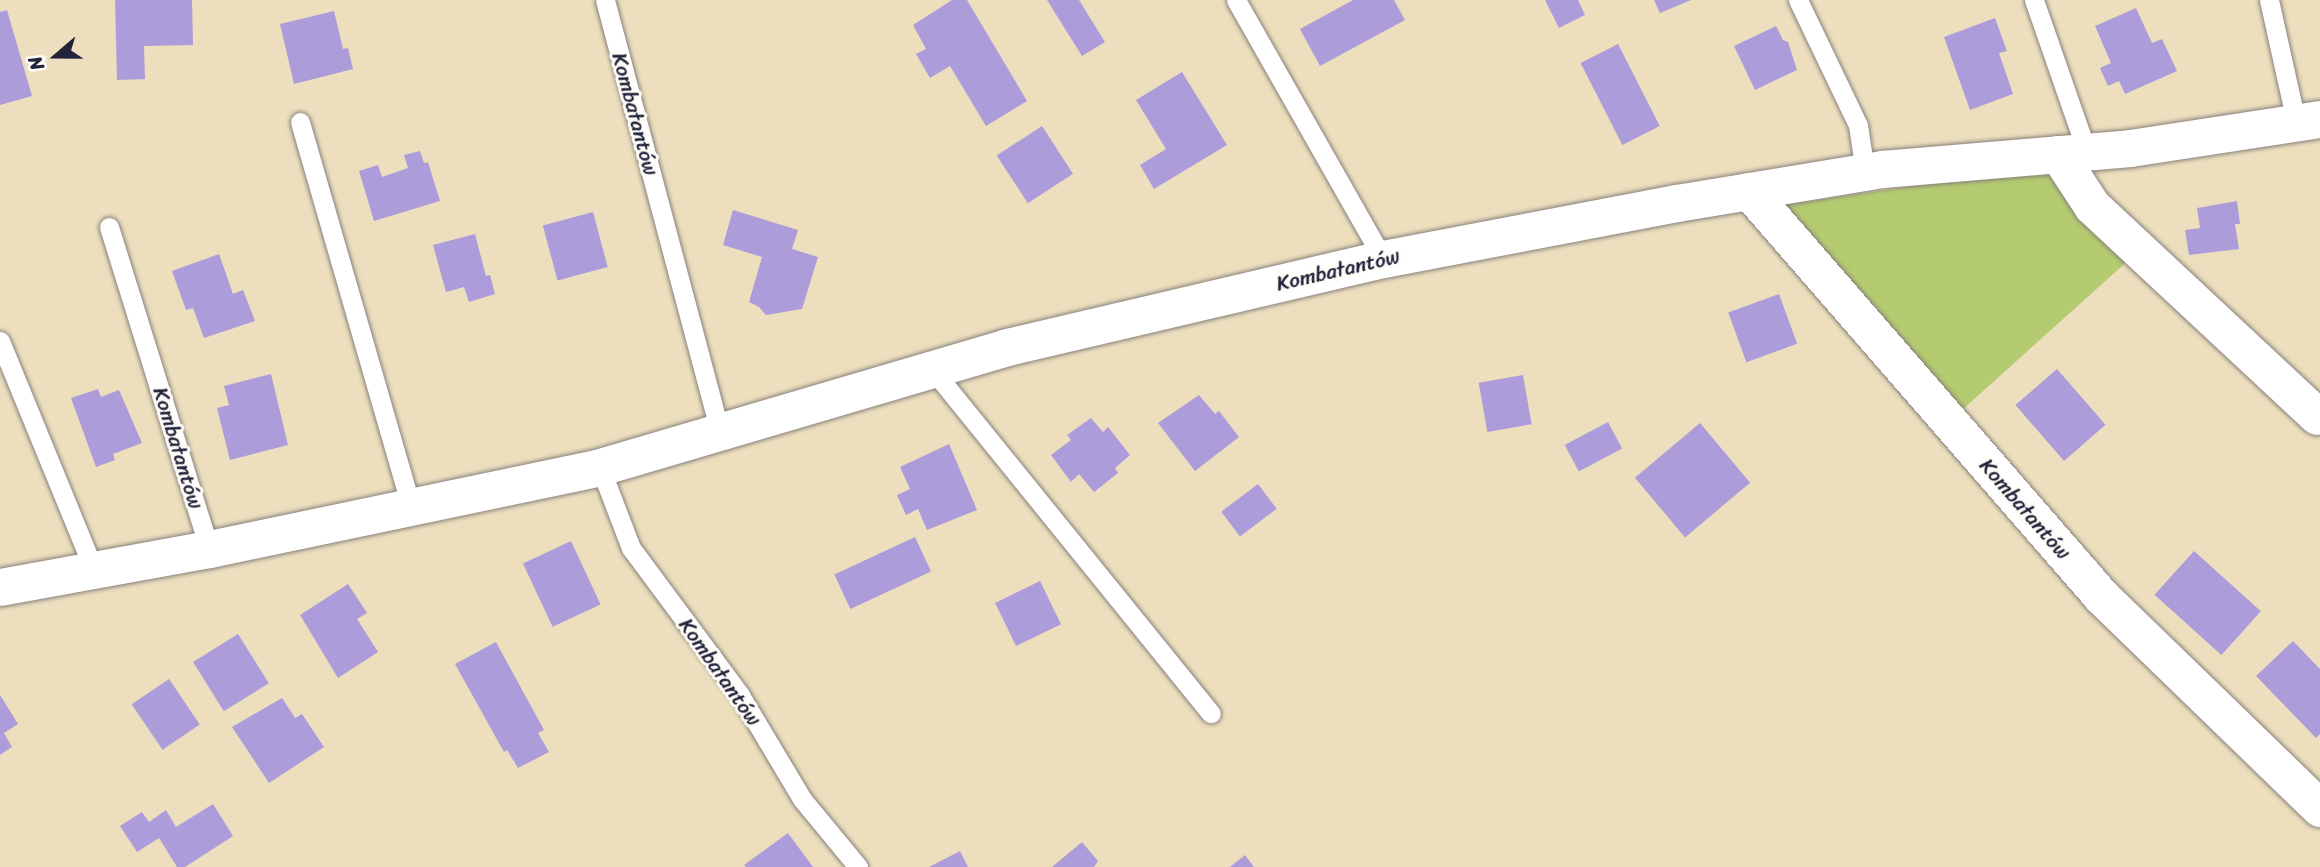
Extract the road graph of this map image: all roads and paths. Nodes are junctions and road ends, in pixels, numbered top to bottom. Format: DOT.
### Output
graph roads {
  1 [pos="605,0"];
  2 [pos="1236,0"];
  3 [pos="1798,0"];
  4 [pos="2034,0"];
  5 [pos="2269,0"];
  6 [pos="2308,120"];
  7 [pos="300,122"];
  8 [pos="2072,153"];
  9 [pos="1866,172"];
  10 [pos="1749,191"];
  11 [pos="109,228"];
  12 [pos="1383,259"];
  13 [pos="0,341"];
  14 [pos="932,369"];
  15 [pos="2317,416"];
  16 [pos="720,432"];
  17 [pos="600,467"];
  18 [pos="411,507"];
  19 [pos="209,549"];
  20 [pos="94,570"];
  21 [pos="0,587"];
  22 [pos="1211,713"];
  23 [pos="2320,808"];
  24 [pos="858,867"];
  1 -- 16 [label="lane, Kombatantów"];
  2 -- 12 [label="lane"];
  3 -- 9 [label="lane"];
  4 -- 8 [label="lane"];
  5 -- 6 [label="lane, Kombatantów"];
  6 -- 8 [label="street, Kombatantów"];
  7 -- 18 [label="lane"];
  8 -- 9 [label="street, Kombatantów"];
  8 -- 15 [label="street"];
  9 -- 10 [label="street, Kombatantów"];
  10 -- 12 [label="street, Kombatantów"];
  10 -- 23 [label="street, Kombatantów"];
  11 -- 19 [label="lane, Kombatantów"];
  12 -- 14 [label="street, Kombatantów"];
  13 -- 20 [label="lane"];
  14 -- 16 [label="street, Kombatantów"];
  14 -- 22 [label="lane"];
  16 -- 17 [label="street, Kombatantów"];
  17 -- 18 [label="street, Kombatantów"];
  17 -- 24 [label="lane, Kombatantów"];
  18 -- 19 [label="street, Kombatantów"];
  19 -- 20 [label="street, Kombatantów"];
  20 -- 21 [label="street, Kombatantów"];
}
